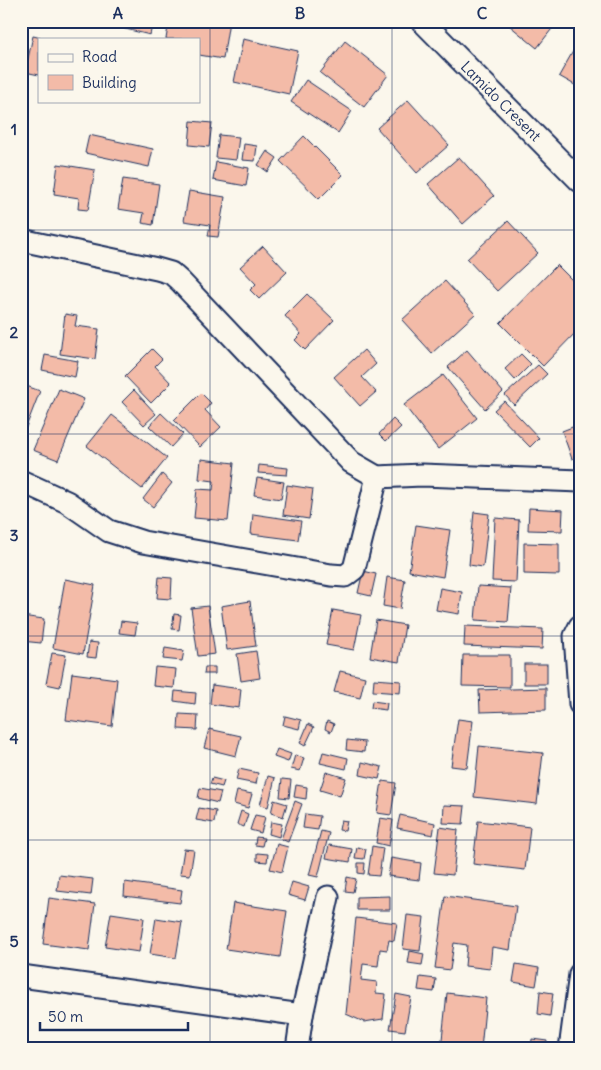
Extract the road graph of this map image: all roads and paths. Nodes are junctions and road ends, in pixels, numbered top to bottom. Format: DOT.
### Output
graph roads {
  1 [pos="422,21"];
  2 [pos="580,181"];
  3 [pos="21,240"];
  4 [pos="377,477"];
  5 [pos="21,481"];
  6 [pos="580,481"];
  7 [pos="580,626"];
  8 [pos="580,704"];
  9 [pos="328,898"];
  10 [pos="580,974"];
  11 [pos="21,976"];
  12 [pos="302,1015"];
  13 [pos="297,1049"];
  14 [pos="570,1049"];
  1 -- 2 [label="street, Lamido Cresent"];
  3 -- 4 [label="street"];
  4 -- 5 [label="street"];
  4 -- 6 [label="street"];
  7 -- 8 [label="street"];
  9 -- 12 [label="street"];
  10 -- 14 [label="street"];
  11 -- 12 [label="street"];
  12 -- 13 [label="street"];
}
